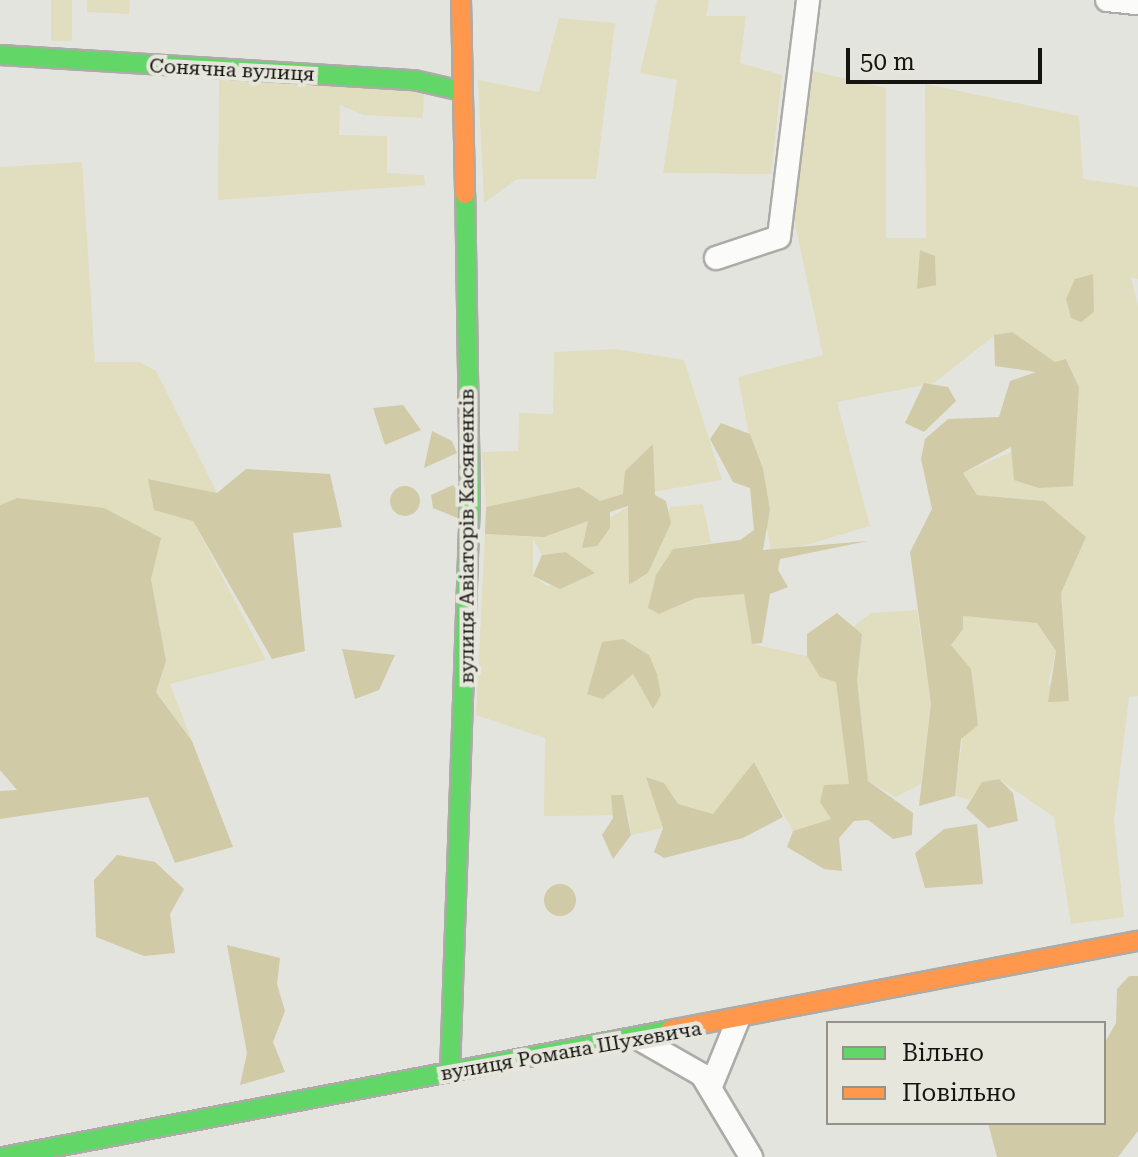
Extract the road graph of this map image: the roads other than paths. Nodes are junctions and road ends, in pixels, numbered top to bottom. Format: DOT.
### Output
graph roads {
  1 [pos="461,0"];
  2 [pos="808,0"];
  3 [pos="1107,0"];
  4 [pos="1138,3"];
  5 [pos="0,55"];
  6 [pos="462,91"];
  7 [pos="716,258"];
  8 [pos="1138,941"];
  9 [pos="738,1020"];
  10 [pos="641,1040"];
  11 [pos="450,1072"];
  12 [pos="711,1086"];
  13 [pos="3,1157"];
  14 [pos="751,1157"];
  1 -- 6 [label="street, вулиця Авіаторів Касяненків"];
  2 -- 7 [label="street"];
  3 -- 4 [label="street"];
  5 -- 6 [label="street, Сонячна вулиця"];
  6 -- 11 [label="street, вулиця Авіаторів Касяненків"];
  8 -- 9 [label="street, вулиця Романа Шухевича"];
  9 -- 10 [label="street, вулиця Романа Шухевича"];
  9 -- 12 [label="street"];
  10 -- 11 [label="street, вулиця Романа Шухевича"];
  10 -- 12 [label="street"];
  11 -- 13 [label="street, вулиця Романа Шухевича"];
  12 -- 14 [label="street"];
}
